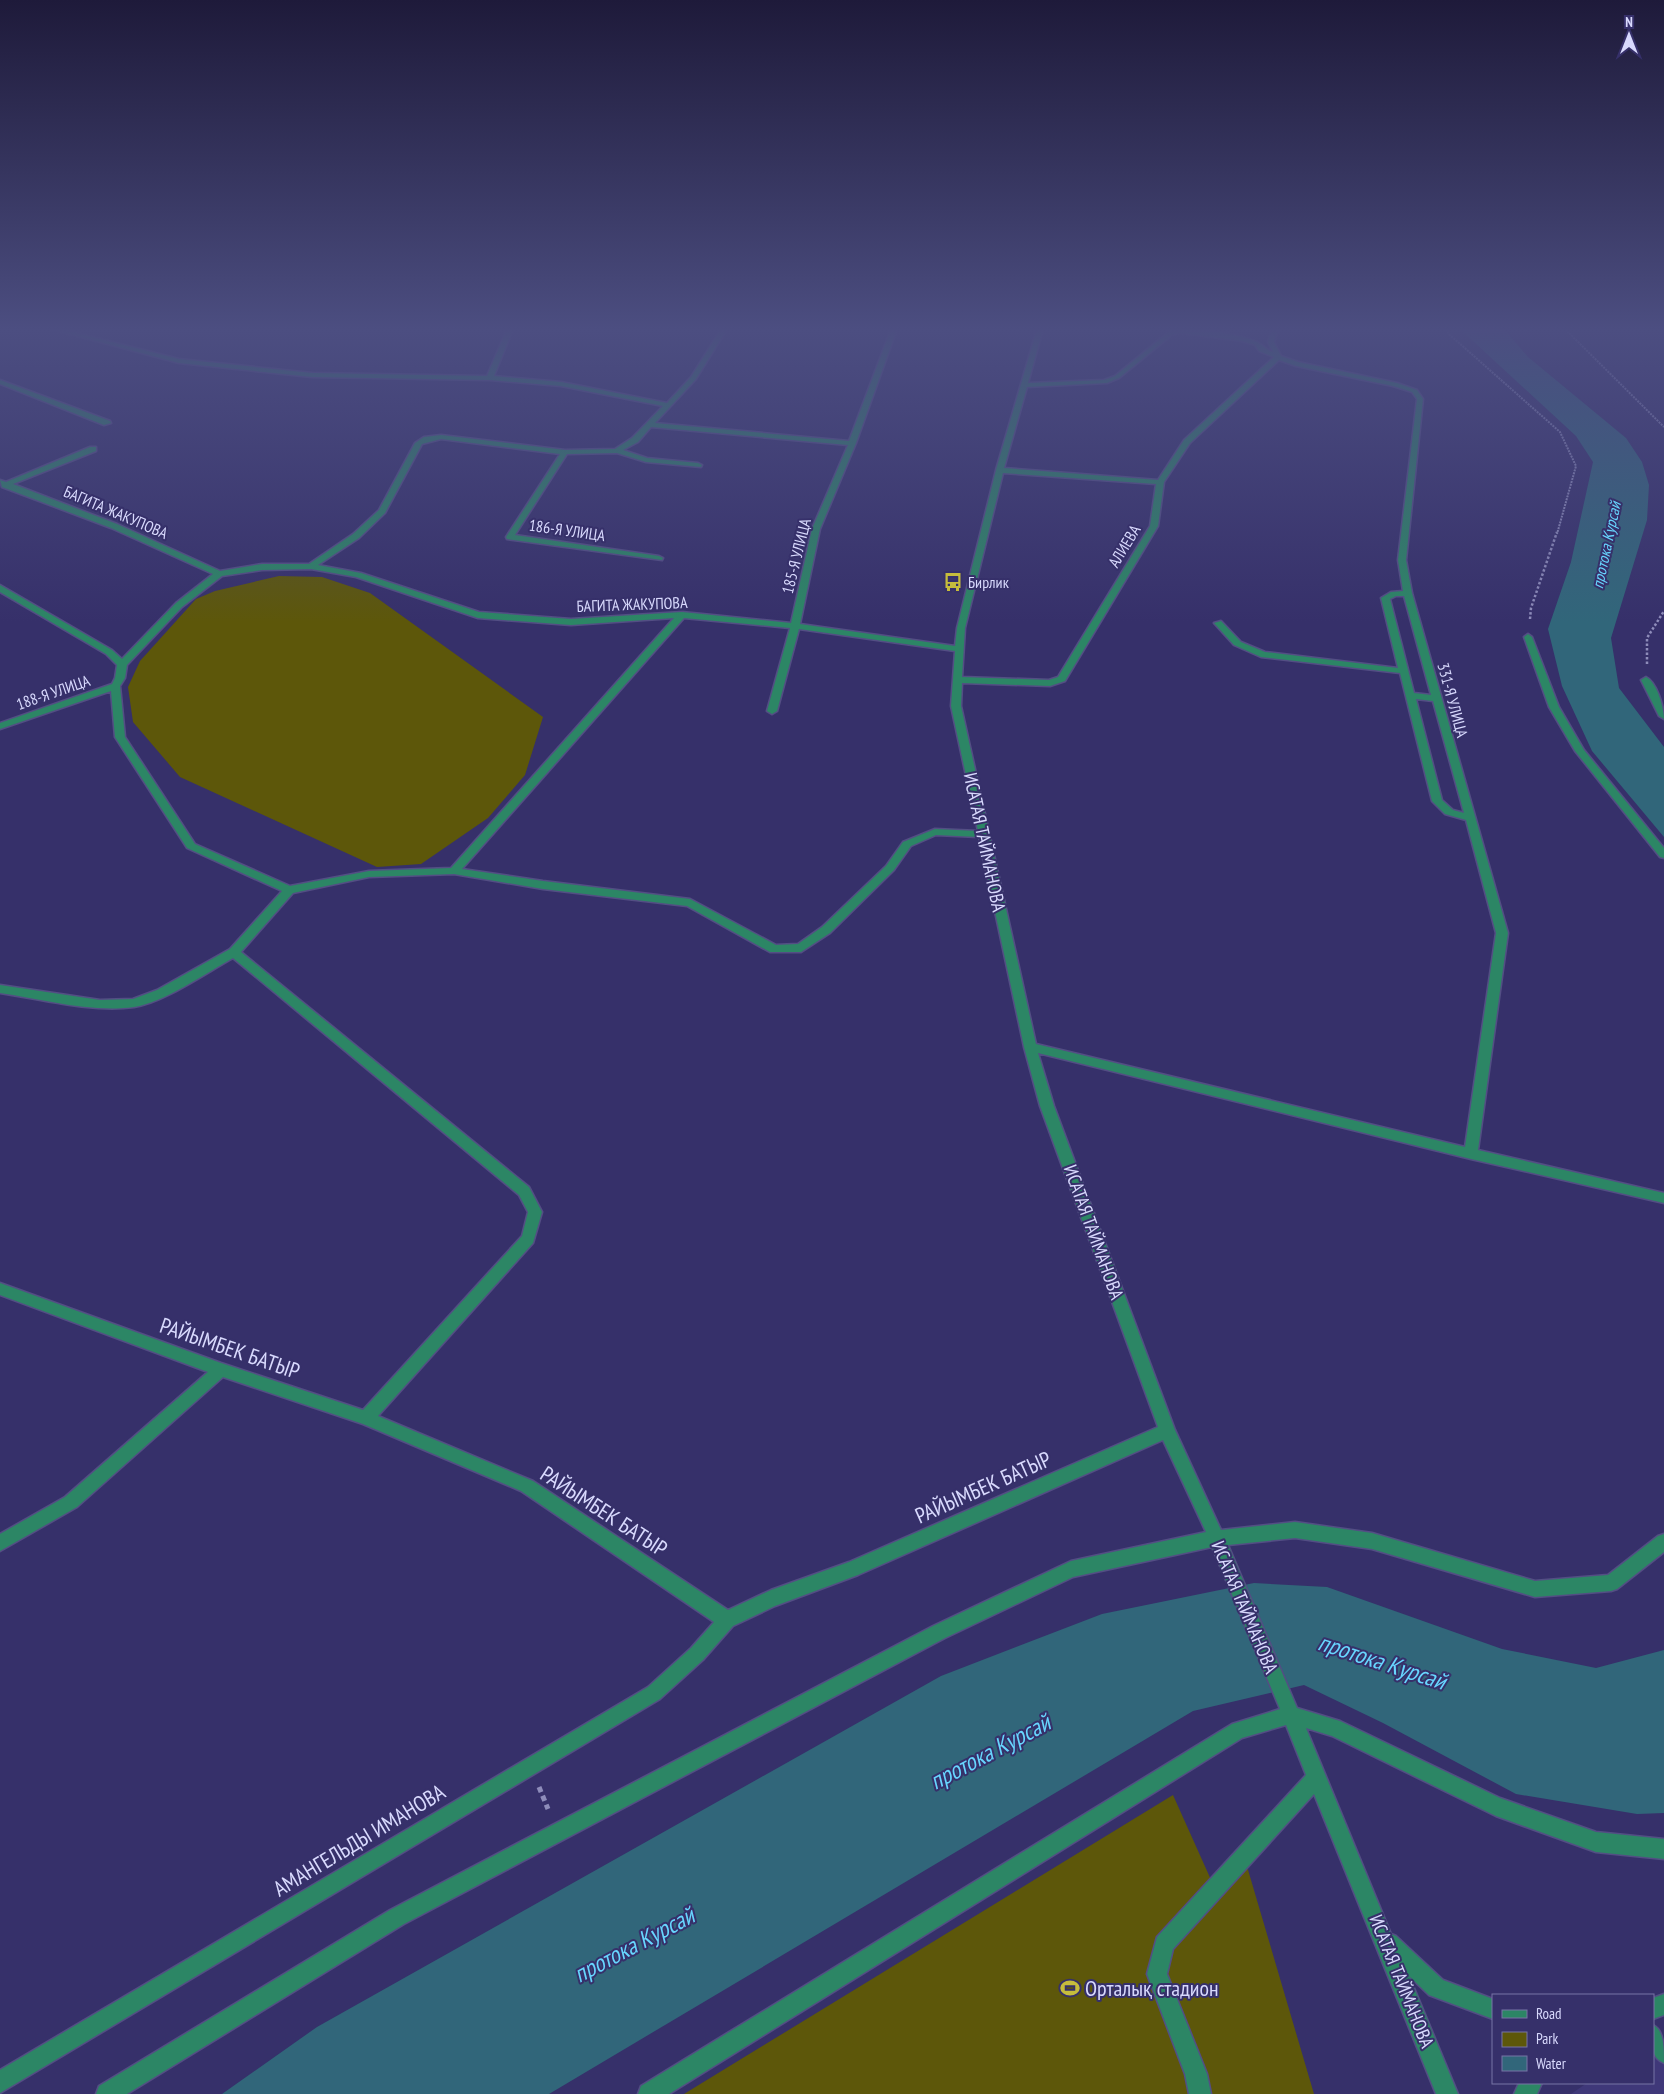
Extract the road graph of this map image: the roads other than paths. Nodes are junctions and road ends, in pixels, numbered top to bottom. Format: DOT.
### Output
graph roads {
  1 [pos="646,427"];
  2 [pos="667,427"];
  3 [pos="858,427"];
  4 [pos="1012,427"];
  5 [pos="1203,427"];
  6 [pos="1417,427"];
  7 [pos="852,443"];
  8 [pos="93,449"];
  9 [pos="617,451"];
  10 [pos="565,452"];
  11 [pos="698,465"];
  12 [pos="1000,470"];
  13 [pos="1160,482"];
  14 [pos="3,484"];
  15 [pos="659,558"];
  16 [pos="311,566"];
  17 [pos="219,574"];
  18 [pos="0,588"];
  19 [pos="1408,593"];
  20 [pos="682,615"];
  21 [pos="1218,622"];
  22 [pos="795,626"];
  23 [pos="1528,637"];
  24 [pos="960,649"];
  25 [pos="122,664"];
  26 [pos="1404,671"];
  27 [pos="958,680"];
  28 [pos="1646,680"];
  29 [pos="115,686"];
  30 [pos="1410,696"];
  31 [pos="1437,698"];
  32 [pos="772,711"];
  33 [pos="1664,716"];
  34 [pos="0,726"];
  35 [pos="1469,818"];
  36 [pos="983,834"];
  37 [pos="1664,855"];
  38 [pos="454,871"];
  39 [pos="289,890"];
  40 [pos="234,952"];
  41 [pos="0,989"];
  42 [pos="1030,1047"];
  43 [pos="1471,1154"];
  44 [pos="1664,1198"];
  45 [pos="0,1289"];
  46 [pos="220,1370"];
  47 [pos="366,1418"];
  48 [pos="1167,1431"];
  49 [pos="1217,1538"];
  50 [pos="1664,1542"];
  51 [pos="0,1543"];
  52 [pos="727,1620"];
  53 [pos="1290,1715"];
  54 [pos="1317,1777"];
  55 [pos="1664,1849"];
  56 [pos="1386,1939"];
  57 [pos="1492,2009"];
  58 [pos="1654,2036"];
  59 [pos="1664,2052"];
  60 [pos="0,2082"];
  61 [pos="107,2094"];
  62 [pos="649,2094"];
  63 [pos="1200,2094"];
  64 [pos="1447,2094"];
  1 -- 9 [label="street"];
  2 -- 7 [label="street"];
  3 -- 7 [label="street, 185-Я УЛИЦА"];
  4 -- 12 [label="street, ИСАТАЯ ТАЙМАНОВА"];
  5 -- 13 [label="street, АЛИЕВА"];
  6 -- 19 [label="street, 331-Я УЛИЦА"];
  7 -- 22 [label="street, 185-Я УЛИЦА"];
  8 -- 14 [label="street"];
  9 -- 10 [label="street"];
  9 -- 11 [label="street"];
  10 -- 15 [label="street, 186-Я УЛИЦА"];
  10 -- 16 [label="street"];
  12 -- 13 [label="street"];
  12 -- 24 [label="street, ИСАТАЯ ТАЙМАНОВА"];
  13 -- 27 [label="street, АЛИЕВА"];
  14 -- 17 [label="street, БАГИТА ЖАКУПОВА"];
  16 -- 17 [label="street, БАГИТА ЖАКУПОВА"];
  16 -- 20 [label="street, БАГИТА ЖАКУПОВА"];
  17 -- 25 [label="street"];
  18 -- 25 [label="street"];
  19 -- 26 [label="street"];
  19 -- 31 [label="street, 331-Я УЛИЦА"];
  20 -- 22 [label="street, БАГИТА ЖАКУПОВА"];
  20 -- 38 [label="street"];
  21 -- 26 [label="street"];
  22 -- 24 [label="street, БАГИТА ЖАКУПОВА"];
  22 -- 32 [label="street, 185-Я УЛИЦА"];
  23 -- 37 [label="street"];
  24 -- 27 [label="street, ИСАТАЯ ТАЙМАНОВА"];
  25 -- 29 [label="street"];
  26 -- 30 [label="street"];
  27 -- 36 [label="street, ИСАТАЯ ТАЙМАНОВА"];
  28 -- 33 [label="street"];
  29 -- 34 [label="street, 188-Я УЛИЦА"];
  29 -- 39 [label="street"];
  30 -- 31 [label="street"];
  30 -- 35 [label="street"];
  31 -- 35 [label="street, 331-Я УЛИЦА"];
  35 -- 43 [label="street, 331-Я УЛИЦА"];
  36 -- 38 [label="street"];
  36 -- 42 [label="street, ИСАТАЯ ТАЙМАНОВА"];
  38 -- 39 [label="street"];
  39 -- 40 [label="street"];
  40 -- 41 [label="street"];
  40 -- 47 [label="street"];
  42 -- 43 [label="street"];
  42 -- 48 [label="street, ИСАТАЯ ТАЙМАНОВА"];
  43 -- 44 [label="street"];
  45 -- 46 [label="street, РАЙЫМБЕК БАТЫР"];
  46 -- 47 [label="street, РАЙЫМБЕК БАТЫР"];
  46 -- 51 [label="street"];
  47 -- 52 [label="street, РАЙЫМБЕК БАТЫР"];
  48 -- 49 [label="street, ИСАТАЯ ТАЙМАНОВА"];
  48 -- 52 [label="street, РАЙЫМБЕК БАТЫР"];
  49 -- 50 [label="street"];
  49 -- 53 [label="street, ИСАТАЯ ТАЙМАНОВА"];
  49 -- 61 [label="street"];
  52 -- 60 [label="street, АМАНГЕЛЬДЫ ИМАНОВА"];
  53 -- 54 [label="street, ИСАТАЯ ТАЙМАНОВА"];
  53 -- 55 [label="street"];
  53 -- 62 [label="street"];
  54 -- 56 [label="street, ИСАТАЯ ТАЙМАНОВА"];
  54 -- 63 [label="street"];
  56 -- 57 [label="street"];
  56 -- 64 [label="street, ИСАТАЯ ТАЙМАНОВА"];
  58 -- 59 [label="street"];
}
